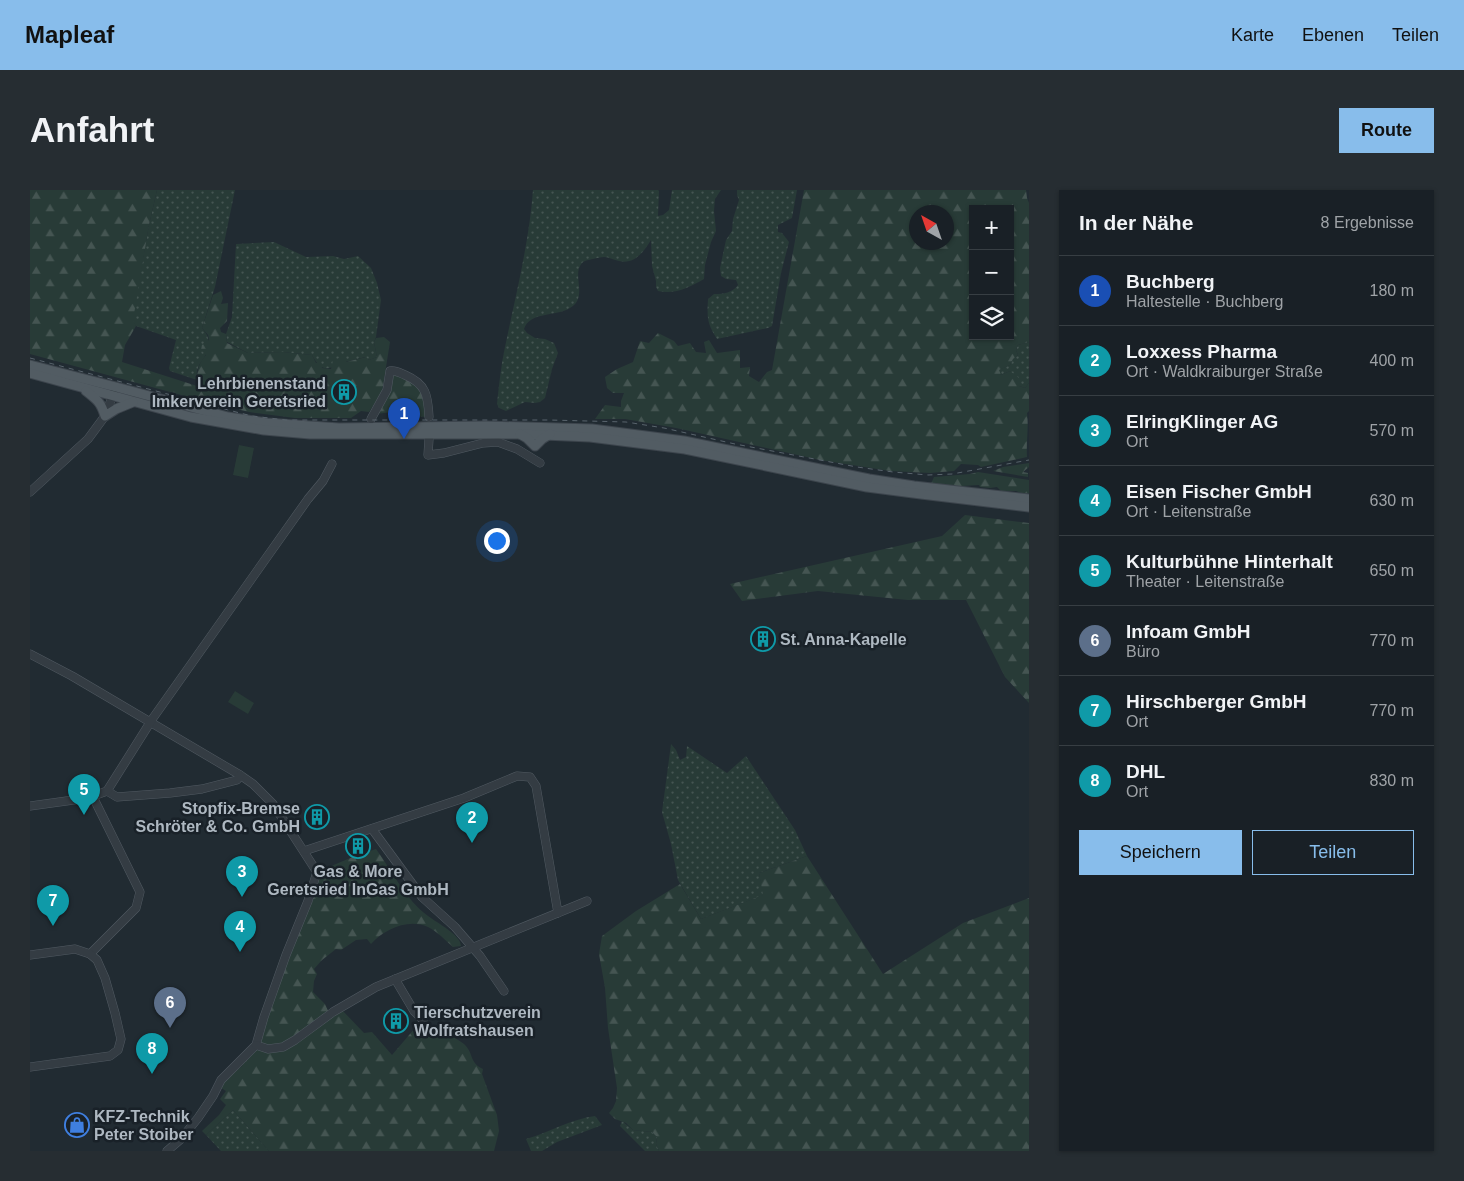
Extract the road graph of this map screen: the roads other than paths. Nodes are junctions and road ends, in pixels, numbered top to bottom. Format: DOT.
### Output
graph roads {
  1 [pos="30,366"];
  2 [pos="30,373"];
  3 [pos="82,387"];
  4 [pos="116,387"];
  5 [pos="113,396"];
  6 [pos="134,402"];
  7 [pos="105,416"];
  8 [pos="429,417"];
  9 [pos="371,419"];
  10 [pos="379,427"];
  11 [pos="358,428"];
  12 [pos="520,434"];
  13 [pos="550,434"];
  14 [pos="429,439"];
  15 [pos="535,446"];
  16 [pos="531,457"];
  17 [pos="540,463"];
  18 [pos="332,464"];
  19 [pos="30,492"];
  20 [pos="1029,499"];
  21 [pos="1029,507"];
  22 [pos="30,654"];
  23 [pos="150,723"];
  24 [pos="240,775"];
  25 [pos="107,791"];
  26 [pos="94,797"];
  27 [pos="30,806"];
  28 [pos="372,829"];
  29 [pos="304,851"];
  30 [pos="588,901"];
  31 [pos="558,913"];
  32 [pos="473,947"];
  33 [pos="90,954"];
  34 [pos="30,955"];
  35 [pos="395,979"];
  36 [pos="504,991"];
  37 [pos="423,1020"];
  38 [pos="256,1045"];
  39 [pos="30,1066"];
  40 [pos="167,1151"];
  1 -- 4 [label="main road"];
  2 -- 3 [label="main road"];
  3 -- 5 [label="main road"];
  3 -- 7 [label="main road"];
  4 -- 5 [label="street"];
  4 -- 11 [label="main road"];
  5 -- 6 [label="main road"];
  5 -- 7 [label="street"];
  6 -- 7 [label="main road"];
  6 -- 12 [label="main road"];
  7 -- 19 [label="street"];
  8 -- 9 [label="street"];
  9 -- 10 [label="main road"];
  9 -- 11 [label="main road"];
  10 -- 11 [label="main road"];
  10 -- 20 [label="main road"];
  12 -- 13 [label="main road"];
  12 -- 15 [label="main road"];
  13 -- 15 [label="main road"];
  13 -- 21 [label="main road"];
  14 -- 16 [label="street"];
  15 -- 16 [label="street"];
  16 -- 17 [label="street"];
  18 -- 23 [label="street"];
  22 -- 23 [label="street"];
  23 -- 24 [label="street"];
  23 -- 25 [label="street"];
  24 -- 25 [label="street"];
  24 -- 29 [label="street"];
  25 -- 26 [label="street"];
  26 -- 27 [label="street"];
  26 -- 33 [label="street"];
  28 -- 29 [label="street"];
  28 -- 31 [label="street"];
  28 -- 32 [label="street"];
  29 -- 38 [label="street"];
  30 -- 31 [label="street"];
  31 -- 32 [label="street"];
  32 -- 35 [label="street"];
  32 -- 36 [label="street"];
  33 -- 34 [label="street"];
  33 -- 39 [label="street"];
  35 -- 37 [label="street"];
  35 -- 38 [label="street"];
  38 -- 40 [label="street"];
}
